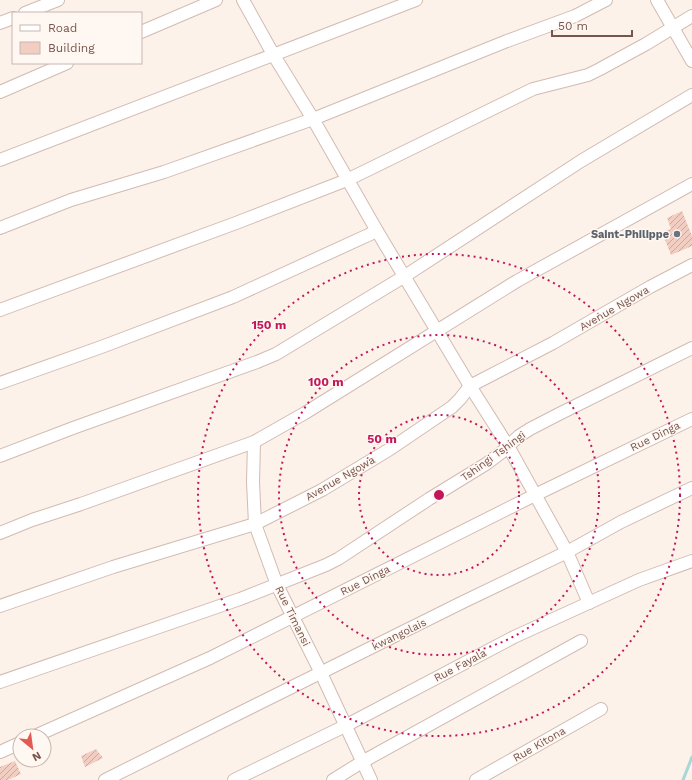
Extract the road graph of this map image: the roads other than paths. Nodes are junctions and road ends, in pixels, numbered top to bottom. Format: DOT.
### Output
graph roads {
  1 [pos="58,0"];
  2 [pos="216,0"];
  3 [pos="243,0"];
  4 [pos="416,0"];
  5 [pos="606,0"];
  6 [pos="657,0"];
  7 [pos="28,12"];
  8 [pos="692,16"];
  9 [pos="12,18"];
  10 [pos="0,23"];
  11 [pos="672,28"];
  12 [pos="142,32"];
  13 [pos="273,54"];
  14 [pos="692,61"];
  15 [pos="65,64"];
  16 [pos="0,92"];
  17 [pos="692,95"];
  18 [pos="313,119"];
  19 [pos="0,160"];
  20 [pos="347,180"];
  21 [pos="692,184"];
  22 [pos="0,228"];
  23 [pos="377,231"];
  24 [pos="692,265"];
  25 [pos="405,276"];
  26 [pos="0,310"];
  27 [pos="438,331"];
  28 [pos="692,348"];
  29 [pos="0,383"];
  30 [pos="470,386"];
  31 [pos="692,419"];
  32 [pos="254,442"];
  33 [pos="508,446"];
  34 [pos="0,456"];
  35 [pos="692,488"];
  36 [pos="535,495"];
  37 [pos="256,524"];
  38 [pos="0,533"];
  39 [pos="567,552"];
  40 [pos="692,561"];
  41 [pos="278,585"];
  42 [pos="590,603"];
  43 [pos="0,606"];
  44 [pos="293,616"];
  45 [pos="581,641"];
  46 [pos="321,672"];
  47 [pos="0,682"];
  48 [pos="601,709"];
  49 [pos="345,726"];
  50 [pos="52,728"];
  51 [pos="12,747"];
  52 [pos="0,752"];
  53 [pos="362,762"];
  54 [pos="105,780"];
  55 [pos="234,780"];
  56 [pos="333,780"];
  57 [pos="371,780"];
  58 [pos="476,780"];
  1 -- 7 [label="street"];
  2 -- 12 [label="street"];
  3 -- 13 [label="street"];
  4 -- 13 [label="street"];
  5 -- 18 [label="street"];
  6 -- 11 [label="street"];
  8 -- 11 [label="street"];
  9 -- 10 [label="street"];
  11 -- 14 [label="street"];
  11 -- 20 [label="street"];
  13 -- 18 [label="street"];
  13 -- 19 [label="street"];
  15 -- 16 [label="street"];
  17 -- 25 [label="street"];
  18 -- 20 [label="street"];
  18 -- 22 [label="street"];
  20 -- 23 [label="street"];
  20 -- 26 [label="street"];
  21 -- 27 [label="street"];
  23 -- 25 [label="street"];
  23 -- 29 [label="street"];
  24 -- 30 [label="street, Avenue Ngowa"];
  25 -- 27 [label="street"];
  25 -- 34 [label="street"];
  27 -- 30 [label="street"];
  27 -- 32 [label="street"];
  28 -- 33 [label="street, Tshingi Tshingi"];
  30 -- 33 [label="street"];
  30 -- 37 [label="street, Avenue Ngowa"];
  31 -- 36 [label="street, Rue Dinga"];
  32 -- 37 [label="street, Rue Timansi"];
  32 -- 38 [label="street"];
  33 -- 36 [label="street"];
  33 -- 41 [label="street, Tshingi Tshingi"];
  35 -- 39 [label="street, kwangolais"];
  36 -- 39 [label="street"];
  36 -- 44 [label="street, Rue Dinga"];
  37 -- 41 [label="street, Rue Timansi"];
  37 -- 43 [label="street, Avenue Ngowa"];
  39 -- 42 [label="street"];
  39 -- 46 [label="street, kwangolais"];
  40 -- 42 [label="street, Rue Fayala"];
  41 -- 44 [label="street, Rue Timansi"];
  41 -- 47 [label="street, Tshingi Tshingi"];
  42 -- 49 [label="street, Rue Fayala"];
  44 -- 46 [label="street, Rue Timansi"];
  44 -- 50 [label="street, Rue Dinga"];
  45 -- 53 [label="street"];
  46 -- 49 [label="street, Rue Timansi"];
  46 -- 54 [label="street, kwangolais"];
  48 -- 58 [label="street, Rue Kitona"];
  49 -- 53 [label="street, Rue Timansi"];
  49 -- 55 [label="street, Rue Fayala"];
  51 -- 52 [label="street"];
  53 -- 56 [label="street"];
  53 -- 57 [label="street, Rue Timansi"];
}
